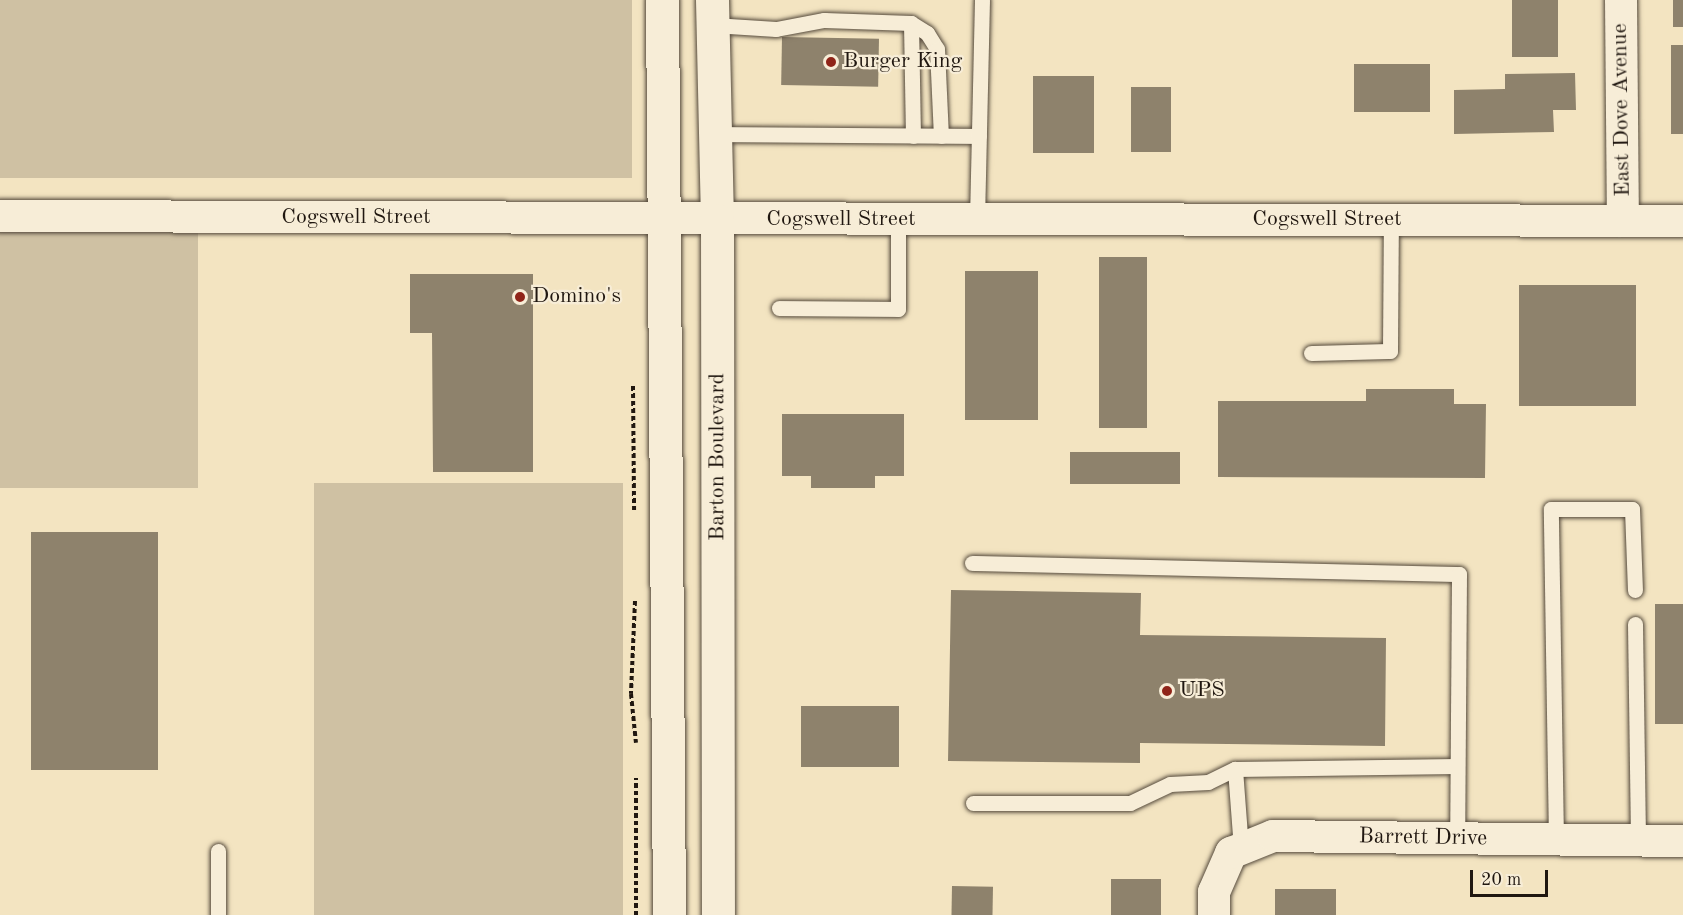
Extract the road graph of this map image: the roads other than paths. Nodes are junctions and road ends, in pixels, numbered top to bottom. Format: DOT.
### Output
graph roads {
  1 [pos="662,0"];
  2 [pos="981,0"];
  3 [pos="1621,0"];
  4 [pos="713,13"];
  5 [pos="911,22"];
  6 [pos="715,134"];
  7 [pos="913,136"];
  8 [pos="941,136"];
  9 [pos="979,136"];
  10 [pos="0,216"];
  11 [pos="662,220"];
  12 [pos="717,220"];
  13 [pos="898,220"];
  14 [pos="977,220"];
  15 [pos="1391,220"];
  16 [pos="1623,221"];
  17 [pos="1683,221"];
  18 [pos="778,308"];
  19 [pos="1311,353"];
  20 [pos="972,563"];
  21 [pos="1635,590"];
  22 [pos="1635,624"];
  23 [pos="667,724"];
  24 [pos="719,724"];
  25 [pos="1457,766"];
  26 [pos="1235,769"];
  27 [pos="973,803"];
  28 [pos="1457,838"];
  29 [pos="1556,840"];
  30 [pos="1638,840"];
  31 [pos="1683,841"];
  32 [pos="1241,849"];
  33 [pos="218,851"];
  34 [pos="218,915"];
  35 [pos="669,915"];
  36 [pos="718,915"];
  37 [pos="1214,915"];
  1 -- 11 [label="main road"];
  2 -- 9 [label="lane"];
  3 -- 16 [label="street, East Dove Avenue"];
  4 -- 5 [label="lane"];
  4 -- 6 [label="main road, Barton Boulevard"];
  5 -- 7 [label="lane"];
  5 -- 8 [label="lane"];
  6 -- 7 [label="lane"];
  6 -- 12 [label="main road, Barton Boulevard"];
  7 -- 8 [label="lane"];
  8 -- 9 [label="lane"];
  9 -- 14 [label="lane"];
  10 -- 11 [label="street, Cogswell Street"];
  11 -- 12 [label="street, Cogswell Street"];
  11 -- 23 [label="main road"];
  12 -- 13 [label="street, Cogswell Street"];
  12 -- 24 [label="main road, Barton Boulevard"];
  13 -- 14 [label="street, Cogswell Street"];
  13 -- 18 [label="lane"];
  14 -- 15 [label="street, Cogswell Street"];
  15 -- 16 [label="street, Cogswell Street"];
  15 -- 19 [label="lane"];
  16 -- 17 [label="street, Cogswell Street"];
  20 -- 25 [label="lane"];
  21 -- 29 [label="lane"];
  22 -- 30 [label="lane"];
  23 -- 24 [label="main road"];
  23 -- 35 [label="main road"];
  24 -- 36 [label="main road, Barton Boulevard"];
  25 -- 26 [label="lane"];
  25 -- 28 [label="lane"];
  26 -- 27 [label="lane"];
  26 -- 32 [label="lane"];
  28 -- 29 [label="street, Barrett Drive"];
  28 -- 32 [label="street, Barrett Drive"];
  29 -- 30 [label="street, Barrett Drive"];
  30 -- 31 [label="street, Barrett Drive"];
  32 -- 37 [label="street, Barrett Drive"];
  33 -- 34 [label="lane"];
}
